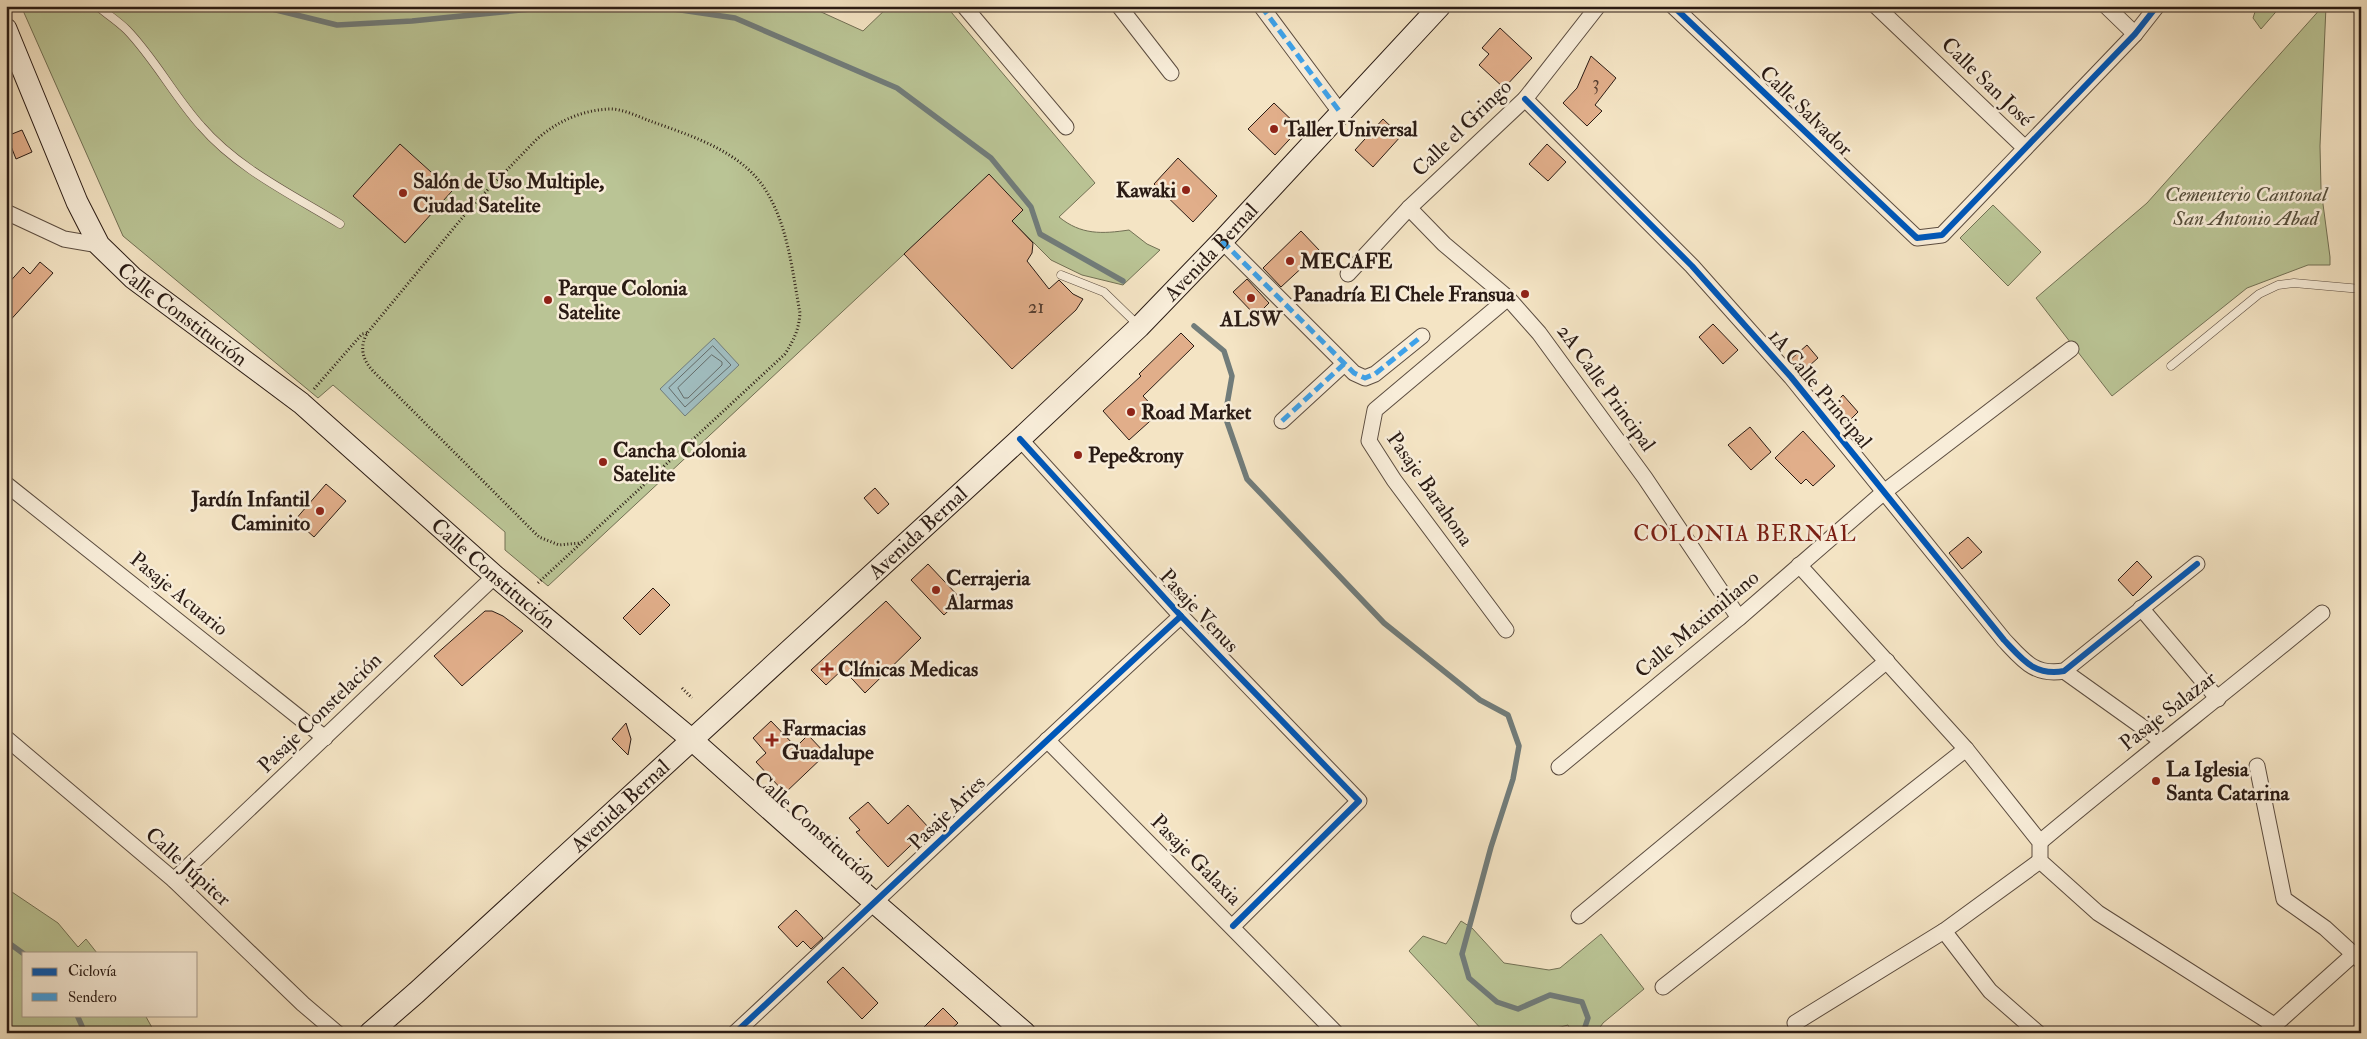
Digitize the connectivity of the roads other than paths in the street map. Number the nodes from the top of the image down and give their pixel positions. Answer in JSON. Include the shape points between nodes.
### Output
{"nodes":[{"id":1,"x":97,"y":6,"type":"edge"},
{"id":2,"x":964,"y":6,"type":"edge"},
{"id":3,"x":1119,"y":6,"type":"edge"},
{"id":4,"x":1261,"y":6,"type":"edge"},
{"id":5,"x":1440,"y":6,"type":"edge"},
{"id":6,"x":1598,"y":6,"type":"edge"},
{"id":7,"x":1674,"y":6,"type":"edge"},
{"id":8,"x":1876,"y":6,"type":"edge"},
{"id":9,"x":2106,"y":6,"type":"edge"},
{"id":10,"x":2157,"y":6,"type":"edge"},
{"id":11,"x":6,"y":28,"type":"edge"},
{"id":12,"x":2135,"y":34,"type":"junction"},
{"id":13,"x":1171,"y":72,"type":"dead end"},
{"id":14,"x":1525,"y":99,"type":"junction"},
{"id":15,"x":1340,"y":112,"type":"junction"},
{"id":16,"x":1066,"y":127,"type":"dead end"},
{"id":17,"x":2025,"y":148,"type":"junction"},
{"id":18,"x":1409,"y":208,"type":"junction"},
{"id":19,"x":6,"y":212,"type":"edge"},
{"id":20,"x":340,"y":224,"type":"dead end"},
{"id":21,"x":1222,"y":242,"type":"junction"},
{"id":22,"x":99,"y":245,"type":"junction"},
{"id":23,"x":1348,"y":274,"type":"dead end"},
{"id":24,"x":1061,"y":275,"type":"dead end"},
{"id":25,"x":2361,"y":289,"type":"edge"},
{"id":26,"x":1508,"y":298,"type":"junction"},
{"id":27,"x":1139,"y":327,"type":"junction"},
{"id":28,"x":1422,"y":336,"type":"dead end"},
{"id":29,"x":2071,"y":350,"type":"dead end"},
{"id":30,"x":1344,"y":364,"type":"junction"},
{"id":31,"x":2171,"y":366,"type":"dead end"},
{"id":32,"x":1282,"y":420,"type":"dead end"},
{"id":33,"x":1020,"y":439,"type":"junction"},
{"id":34,"x":6,"y":484,"type":"edge"},
{"id":35,"x":1884,"y":492,"type":"junction"},
{"id":36,"x":1799,"y":564,"type":"junction"},
{"id":37,"x":2197,"y":564,"type":"dead end"},
{"id":38,"x":495,"y":576,"type":"junction"},
{"id":39,"x":2141,"y":608,"type":"junction"},
{"id":40,"x":2322,"y":613,"type":"dead end"},
{"id":41,"x":1182,"y":616,"type":"junction"},
{"id":42,"x":1739,"y":618,"type":"junction"},
{"id":43,"x":1506,"y":630,"type":"dead end"},
{"id":44,"x":1887,"y":661,"type":"junction"},
{"id":45,"x":2064,"y":671,"type":"junction"},
{"id":46,"x":2218,"y":699,"type":"junction"},
{"id":47,"x":6,"y":738,"type":"edge"},
{"id":48,"x":325,"y":738,"type":"junction"},
{"id":49,"x":691,"y":739,"type":"junction"},
{"id":50,"x":1047,"y":740,"type":"junction"},
{"id":51,"x":2162,"y":741,"type":"junction"},
{"id":52,"x":1966,"y":749,"type":"junction"},
{"id":53,"x":2258,"y":766,"type":"dead end"},
{"id":54,"x":1559,"y":767,"type":"dead end"},
{"id":55,"x":2040,"y":842,"type":"junction"},
{"id":56,"x":2040,"y":861,"type":"junction"},
{"id":57,"x":174,"y":880,"type":"junction"},
{"id":58,"x":875,"y":903,"type":"junction"},
{"id":59,"x":1579,"y":916,"type":"dead end"},
{"id":60,"x":1233,"y":926,"type":"junction"},
{"id":61,"x":1944,"y":931,"type":"junction"},
{"id":62,"x":2357,"y":958,"type":"edge"},
{"id":63,"x":1662,"y":987,"type":"dead end"},
{"id":64,"x":1795,"y":1023,"type":"dead end"},
{"id":65,"x":2270,"y":1029,"type":"edge"},
{"id":66,"x":337,"y":1033,"type":"edge"},
{"id":67,"x":370,"y":1033,"type":"edge"},
{"id":68,"x":736,"y":1033,"type":"edge"},
{"id":69,"x":1025,"y":1033,"type":"edge"},
{"id":70,"x":1336,"y":1033,"type":"edge"},
{"id":71,"x":2038,"y":1033,"type":"edge"}],
"edges":[{"from":1,"to":20,"type":"lane","via":[[126,29],[218,144],[253,171]]},
{"from":2,"to":16,"type":"street"},
{"from":3,"to":13,"type":"street"},
{"from":4,"to":15,"type":"street"},
{"from":5,"to":15,"type":"main road","name":"Avenida Bernal"},
{"from":6,"to":14,"type":"street","name":"Calle el Gringo"},
{"from":7,"to":17,"type":"street","name":"Calle Salvador","via":[[1917,238],[1942,235]]},
{"from":8,"to":17,"type":"street","name":"Calle San José"},
{"from":9,"to":12,"type":"street"},
{"from":10,"to":12,"type":"street"},
{"from":11,"to":22,"type":"main road","via":[[77,202]]},
{"from":12,"to":17,"type":"street"},
{"from":14,"to":18,"type":"street","name":"Calle el Gringo"},
{"from":14,"to":35,"type":"street","name":"1A Calle Principal","via":[[1692,266],[1791,377]]},
{"from":15,"to":21,"type":"main road","name":"Avenida Bernal"},
{"from":18,"to":23,"type":"street","name":"Calle el Gringo"},
{"from":18,"to":26,"type":"street","name":"2A Calle Principal","via":[[1444,244]]},
{"from":19,"to":22,"type":"street","name":"Calle Constitución","via":[[64,239]]},
{"from":21,"to":27,"type":"main road","name":"Avenida Bernal"},
{"from":21,"to":30,"type":"street"},
{"from":22,"to":38,"type":"main road","name":"Calle Constitución","via":[[133,278],[302,403]]},
{"from":24,"to":27,"type":"lane","via":[[1104,292]]},
{"from":25,"to":31,"type":"lane","via":[[2294,283],[2278,285],[2260,294]]},
{"from":26,"to":42,"type":"street","name":"2A Calle Principal","via":[[1539,333],[1645,478]]},
{"from":26,"to":43,"type":"street","name":"Pasaje Barahona","via":[[1374,410],[1369,441],[1394,480]]},
{"from":27,"to":33,"type":"main road","name":"Avenida Bernal"},
{"from":28,"to":30,"type":"street","via":[[1375,374],[1365,378]]},
{"from":29,"to":35,"type":"street","name":"Calle Maximiliano"},
{"from":30,"to":32,"type":"street"},
{"from":33,"to":41,"type":"street","name":"Pasaje Venus"},
{"from":33,"to":49,"type":"main road","name":"Avenida Bernal"},
{"from":34,"to":48,"type":"street","name":"Pasaje Acuario"},
{"from":35,"to":36,"type":"street","name":"Calle Maximiliano"},
{"from":35,"to":45,"type":"street","name":"1A Calle Principal","via":[[2021,658],[2039,671]]},
{"from":36,"to":42,"type":"street","name":"Calle Maximiliano"},
{"from":36,"to":44,"type":"street"},
{"from":37,"to":39,"type":"street"},
{"from":38,"to":48,"type":"street","name":"Pasaje Constelación"},
{"from":38,"to":49,"type":"main road","name":"Calle Constitución"},
{"from":39,"to":45,"type":"street"},
{"from":39,"to":46,"type":"street"},
{"from":40,"to":46,"type":"street","name":"Pasaje Salazar"},
{"from":41,"to":50,"type":"street","name":"Pasaje Aries"},
{"from":41,"to":60,"type":"street","name":"Pasaje Venus","via":[[1359,801]]},
{"from":42,"to":54,"type":"street","name":"Calle Maximiliano"},
{"from":44,"to":52,"type":"street"},
{"from":44,"to":59,"type":"street"},
{"from":45,"to":51,"type":"street"},
{"from":46,"to":51,"type":"street","name":"Pasaje Salazar"},
{"from":47,"to":57,"type":"street","name":"Calle Júpiter"},
{"from":48,"to":57,"type":"street","name":"Pasaje Constelación"},
{"from":49,"to":58,"type":"main road","name":"Calle Constitución"},
{"from":49,"to":67,"type":"main road","name":"Avenida Bernal"},
{"from":50,"to":58,"type":"street","name":"Pasaje Aries"},
{"from":50,"to":60,"type":"street","name":"Pasaje Galaxia"},
{"from":51,"to":55,"type":"street","name":"Pasaje Salazar"},
{"from":52,"to":55,"type":"street"},
{"from":52,"to":63,"type":"street"},
{"from":53,"to":62,"type":"street","via":[[2284,899],[2325,928]]},
{"from":55,"to":56,"type":"street"},
{"from":56,"to":61,"type":"street"},
{"from":56,"to":65,"type":"street","via":[[2098,913]]},
{"from":57,"to":66,"type":"street","name":"Calle Júpiter"},
{"from":58,"to":68,"type":"street","name":"Pasaje Aries"},
{"from":58,"to":69,"type":"main road","name":"Calle Constitución"},
{"from":60,"to":70,"type":"street","name":"Pasaje Galaxia"},
{"from":61,"to":64,"type":"street"},
{"from":61,"to":71,"type":"street","via":[[1990,991]]},
{"from":62,"to":65,"type":"street"}]}
